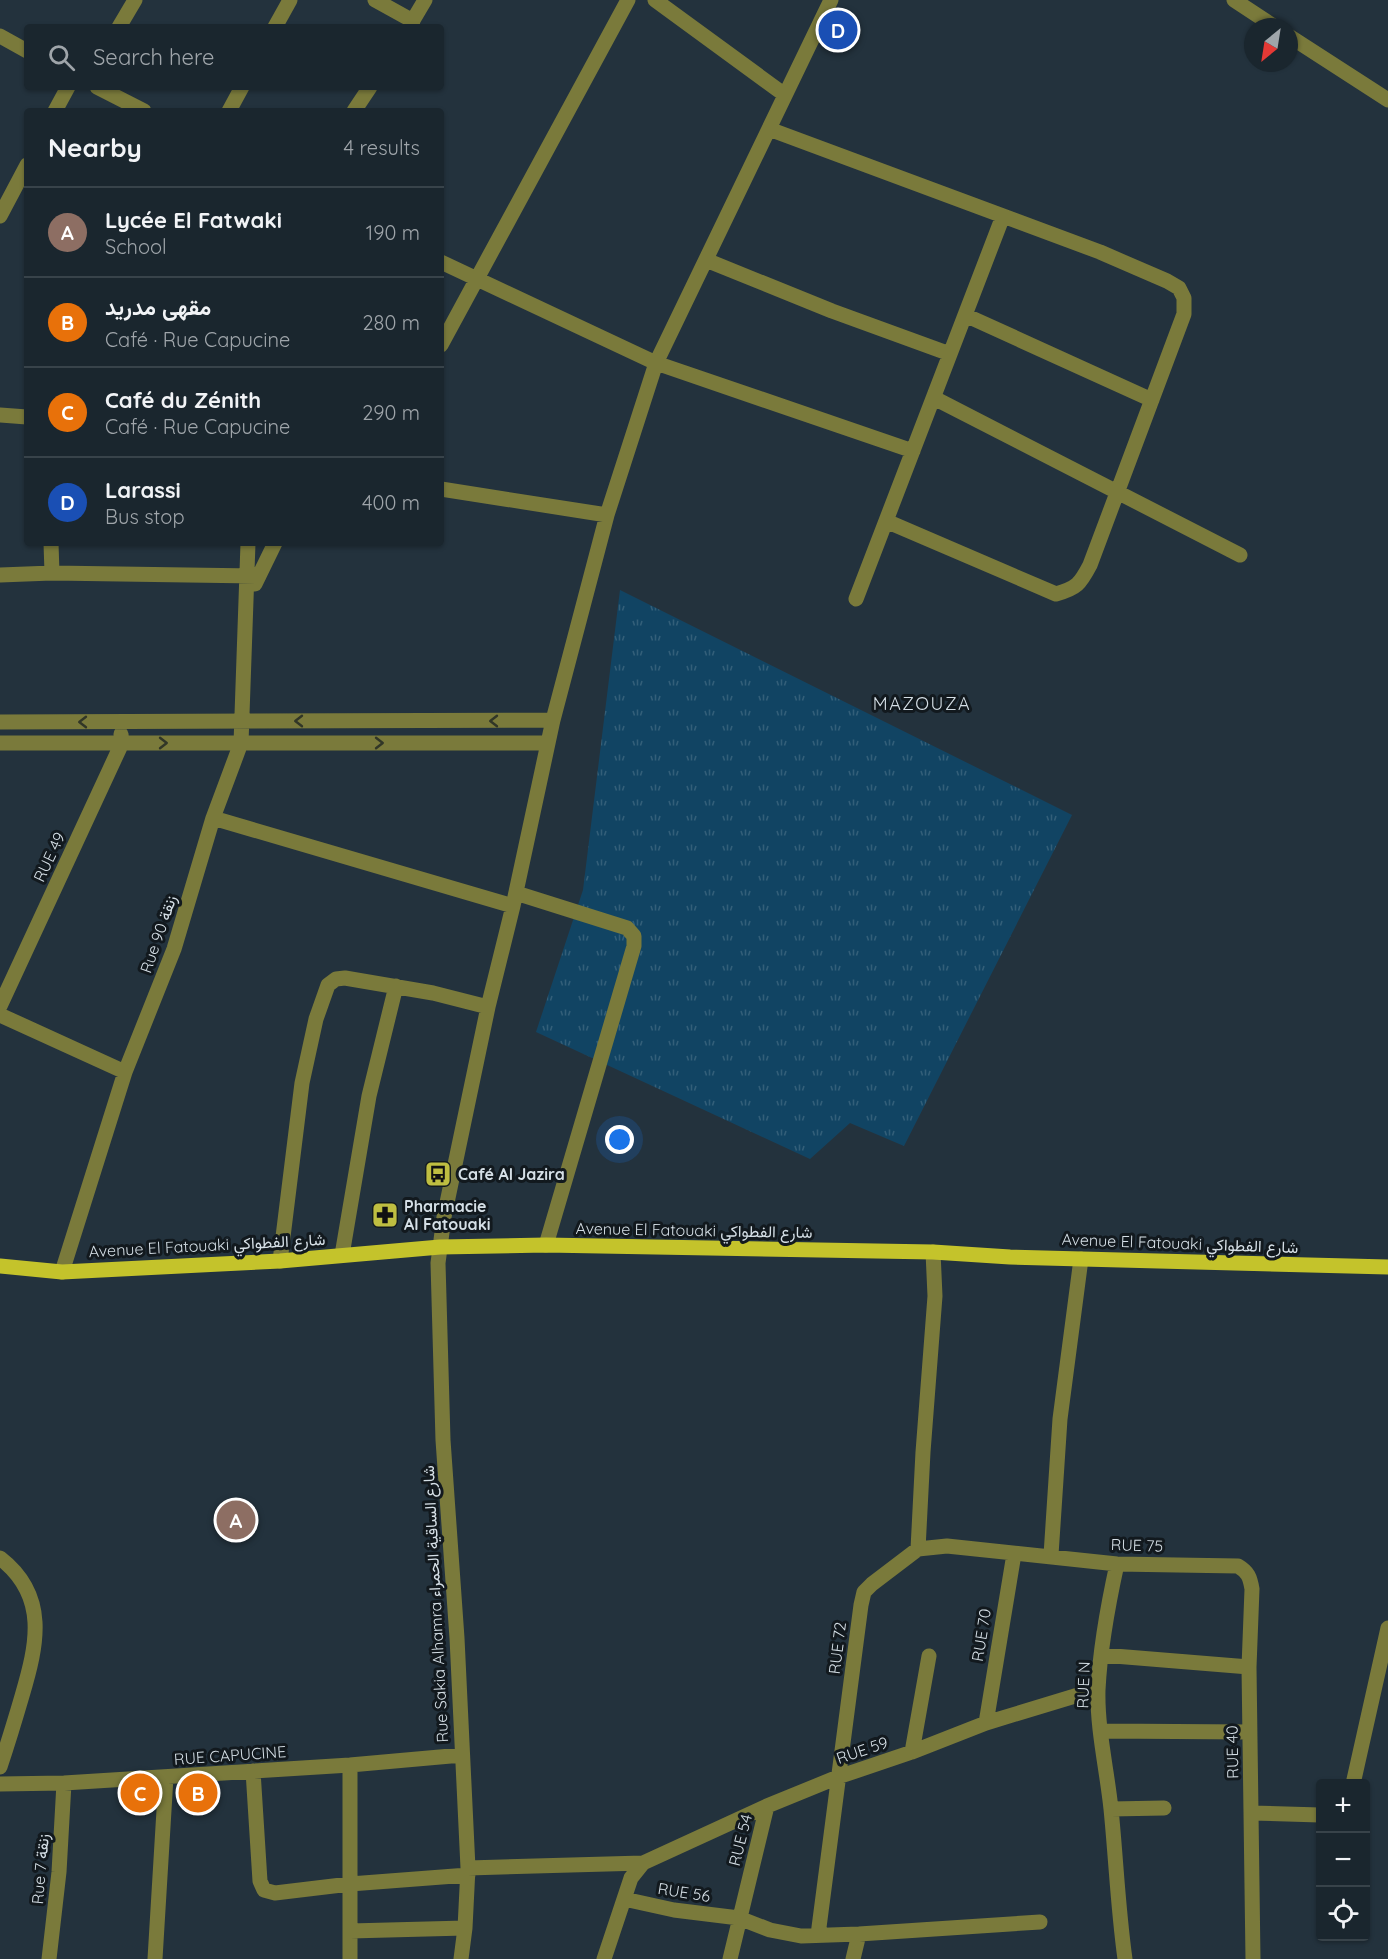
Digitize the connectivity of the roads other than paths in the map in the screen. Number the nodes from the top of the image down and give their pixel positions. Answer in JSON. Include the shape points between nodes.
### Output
{"nodes":[{"id":1,"x":135,"y":0,"type":"edge"},
{"id":2,"x":290,"y":0,"type":"edge"},
{"id":3,"x":375,"y":0,"type":"edge"},
{"id":4,"x":425,"y":0,"type":"edge"},
{"id":5,"x":628,"y":0,"type":"edge"},
{"id":6,"x":655,"y":0,"type":"edge"},
{"id":7,"x":831,"y":0,"type":"edge"},
{"id":8,"x":1234,"y":0,"type":"edge"},
{"id":9,"x":1261,"y":18,"type":"edge"},
{"id":10,"x":121,"y":24,"type":"edge"},
{"id":11,"x":277,"y":24,"type":"edge"},
{"id":12,"x":411,"y":24,"type":"edge"},
{"id":13,"x":0,"y":36,"type":"edge"},
{"id":14,"x":1298,"y":42,"type":"edge"},
{"id":15,"x":24,"y":49,"type":"edge"},
{"id":16,"x":66,"y":90,"type":"edge"},
{"id":17,"x":103,"y":90,"type":"edge"},
{"id":18,"x":240,"y":90,"type":"edge"},
{"id":19,"x":368,"y":90,"type":"edge"},
{"id":20,"x":785,"y":94,"type":"junction"},
{"id":21,"x":1388,"y":100,"type":"edge"},
{"id":22,"x":58,"y":108,"type":"edge"},
{"id":23,"x":138,"y":108,"type":"edge"},
{"id":24,"x":231,"y":108,"type":"edge"},
{"id":25,"x":356,"y":108,"type":"edge"},
{"id":26,"x":769,"y":129,"type":"junction"},
{"id":27,"x":24,"y":171,"type":"edge"},
{"id":28,"x":0,"y":216,"type":"edge"},
{"id":29,"x":1003,"y":216,"type":"junction"},
{"id":30,"x":706,"y":260,"type":"junction"},
{"id":31,"x":444,"y":264,"type":"edge"},
{"id":32,"x":476,"y":280,"type":"junction"},
{"id":33,"x":965,"y":315,"type":"junction"},
{"id":34,"x":444,"y":339,"type":"edge"},
{"id":35,"x":950,"y":354,"type":"junction"},
{"id":36,"x":656,"y":363,"type":"junction"},
{"id":37,"x":934,"y":398,"type":"junction"},
{"id":38,"x":1152,"y":400,"type":"junction"},
{"id":39,"x":0,"y":415,"type":"edge"},
{"id":40,"x":24,"y":417,"type":"edge"},
{"id":41,"x":913,"y":451,"type":"junction"},
{"id":42,"x":444,"y":489,"type":"edge"},
{"id":43,"x":1116,"y":491,"type":"junction"},
{"id":44,"x":607,"y":514,"type":"junction"},
{"id":45,"x":886,"y":521,"type":"junction"},
{"id":46,"x":51,"y":546,"type":"edge"},
{"id":47,"x":248,"y":546,"type":"edge"},
{"id":48,"x":273,"y":546,"type":"edge"},
{"id":49,"x":1240,"y":555,"type":"dead end"},
{"id":50,"x":52,"y":573,"type":"junction"},
{"id":51,"x":0,"y":574,"type":"edge"},
{"id":52,"x":253,"y":575,"type":"junction"},
{"id":53,"x":856,"y":599,"type":"dead end"},
{"id":54,"x":553,"y":720,"type":"junction"},
{"id":55,"x":0,"y":722,"type":"edge"},
{"id":56,"x":121,"y":722,"type":"junction"},
{"id":57,"x":243,"y":722,"type":"junction"},
{"id":58,"x":0,"y":743,"type":"edge"},
{"id":59,"x":122,"y":743,"type":"junction"},
{"id":60,"x":241,"y":743,"type":"junction"},
{"id":61,"x":548,"y":743,"type":"junction"},
{"id":62,"x":213,"y":818,"type":"junction"},
{"id":63,"x":514,"y":899,"type":"junction"},
{"id":64,"x":396,"y":986,"type":"junction"},
{"id":65,"x":0,"y":1006,"type":"edge"},
{"id":66,"x":488,"y":1007,"type":"junction"},
{"id":67,"x":0,"y":1015,"type":"edge"},
{"id":68,"x":126,"y":1072,"type":"junction"},
{"id":69,"x":546,"y":1245,"type":"junction"},
{"id":70,"x":440,"y":1247,"type":"junction"},
{"id":71,"x":933,"y":1252,"type":"junction"},
{"id":72,"x":342,"y":1255,"type":"junction"},
{"id":73,"x":1081,"y":1259,"type":"junction"},
{"id":74,"x":280,"y":1261,"type":"junction"},
{"id":75,"x":0,"y":1266,"type":"edge"},
{"id":76,"x":1388,"y":1267,"type":"edge"},
{"id":77,"x":62,"y":1272,"type":"junction"},
{"id":78,"x":918,"y":1549,"type":"junction"},
{"id":79,"x":1014,"y":1554,"type":"junction"},
{"id":80,"x":1051,"y":1555,"type":"junction"},
{"id":81,"x":0,"y":1558,"type":"edge"},
{"id":82,"x":1117,"y":1564,"type":"junction"},
{"id":83,"x":1222,"y":1565,"type":"joint"},
{"id":84,"x":1388,"y":1628,"type":"edge"},
{"id":85,"x":1102,"y":1655,"type":"junction"},
{"id":86,"x":929,"y":1656,"type":"dead end"},
{"id":87,"x":1249,"y":1668,"type":"junction"},
{"id":88,"x":1098,"y":1689,"type":"junction"},
{"id":89,"x":986,"y":1723,"type":"junction"},
{"id":90,"x":1102,"y":1731,"type":"junction"},
{"id":91,"x":1249,"y":1732,"type":"junction"},
{"id":92,"x":912,"y":1752,"type":"junction"},
{"id":93,"x":462,"y":1755,"type":"junction"},
{"id":94,"x":350,"y":1765,"type":"junction"},
{"id":95,"x":0,"y":1767,"type":"edge"},
{"id":96,"x":254,"y":1771,"type":"junction"},
{"id":97,"x":166,"y":1777,"type":"junction"},
{"id":98,"x":838,"y":1777,"type":"junction"},
{"id":99,"x":1354,"y":1779,"type":"edge"},
{"id":100,"x":64,"y":1783,"type":"junction"},
{"id":101,"x":0,"y":1784,"type":"edge"},
{"id":102,"x":767,"y":1806,"type":"junction"},
{"id":103,"x":1164,"y":1808,"type":"dead end"},
{"id":104,"x":1111,"y":1809,"type":"junction"},
{"id":105,"x":1251,"y":1812,"type":"junction"},
{"id":106,"x":1316,"y":1815,"type":"edge"},
{"id":107,"x":644,"y":1863,"type":"junction"},
{"id":108,"x":468,"y":1872,"type":"junction"},
{"id":109,"x":350,"y":1884,"type":"junction"},
{"id":110,"x":624,"y":1899,"type":"junction"},
{"id":111,"x":740,"y":1918,"type":"junction"},
{"id":112,"x":1040,"y":1922,"type":"dead end"},
{"id":113,"x":465,"y":1928,"type":"junction"},
{"id":114,"x":350,"y":1931,"type":"junction"},
{"id":115,"x":859,"y":1934,"type":"junction"},
{"id":116,"x":818,"y":1935,"type":"junction"},
{"id":117,"x":49,"y":1959,"type":"edge"},
{"id":118,"x":155,"y":1959,"type":"edge"},
{"id":119,"x":350,"y":1959,"type":"edge"},
{"id":120,"x":461,"y":1959,"type":"edge"},
{"id":121,"x":604,"y":1959,"type":"edge"},
{"id":122,"x":729,"y":1959,"type":"edge"},
{"id":123,"x":853,"y":1959,"type":"edge"},
{"id":124,"x":1125,"y":1959,"type":"edge"},
{"id":125,"x":1252,"y":1959,"type":"edge"}],
"edges":[{"from":1,"to":10,"type":"street"},
{"from":2,"to":11,"type":"street"},
{"from":3,"to":12,"type":"street"},
{"from":4,"to":12,"type":"street"},
{"from":5,"to":32,"type":"street"},
{"from":6,"to":20,"type":"street"},
{"from":7,"to":20,"type":"street","name":"Rue Sakia Alhamra شارع الساقية الحمراء"},
{"from":8,"to":9,"type":"street"},
{"from":13,"to":15,"type":"street"},
{"from":14,"to":21,"type":"street"},
{"from":16,"to":22,"type":"street"},
{"from":17,"to":23,"type":"street"},
{"from":18,"to":24,"type":"street"},
{"from":19,"to":25,"type":"street"},
{"from":20,"to":26,"type":"street","name":"Rue Sakia Alhamra شارع الساقية الحمراء"},
{"from":26,"to":29,"type":"street"},
{"from":26,"to":30,"type":"street","name":"Rue Sakia Alhamra شارع الساقية الحمراء"},
{"from":27,"to":28,"type":"street"},
{"from":29,"to":33,"type":"street"},
{"from":29,"to":38,"type":"street","via":[[1100,252],[1179,288],[1184,298],[1184,314]]},
{"from":30,"to":35,"type":"street"},
{"from":30,"to":36,"type":"street","name":"Rue Sakia Alhamra شارع الساقية الحمراء"},
{"from":31,"to":32,"type":"street"},
{"from":32,"to":34,"type":"street"},
{"from":32,"to":36,"type":"street"},
{"from":33,"to":35,"type":"street"},
{"from":33,"to":38,"type":"street"},
{"from":35,"to":37,"type":"street"},
{"from":36,"to":41,"type":"street"},
{"from":36,"to":44,"type":"street","name":"Rue Sakia Alhamra شارع الساقية الحمراء"},
{"from":37,"to":41,"type":"street"},
{"from":37,"to":43,"type":"street"},
{"from":38,"to":43,"type":"street"},
{"from":39,"to":40,"type":"street"},
{"from":41,"to":45,"type":"street"},
{"from":42,"to":44,"type":"street"},
{"from":43,"to":45,"type":"street","via":[[1090,565],[1071,590],[1056,594]]},
{"from":43,"to":49,"type":"street"},
{"from":44,"to":54,"type":"street","name":"Rue Sakia Alhamra شارع الساقية الحمراء"},
{"from":45,"to":53,"type":"street"},
{"from":46,"to":50,"type":"street"},
{"from":47,"to":52,"type":"street"},
{"from":48,"to":52,"type":"street"},
{"from":50,"to":51,"type":"street"},
{"from":50,"to":52,"type":"street"},
{"from":52,"to":57,"type":"street","name":"Rue 90 زنقة","via":[[248,600]]},
{"from":54,"to":57,"type":"street","one_way":true},
{"from":54,"to":61,"type":"street","name":"Rue Sakia Alhamra شارع الساقية الحمراء"},
{"from":56,"to":55,"type":"street","one_way":true},
{"from":56,"to":57,"type":"street"},
{"from":56,"to":59,"type":"street","name":"RUE 49"},
{"from":57,"to":60,"type":"street","name":"Rue 90 زنقة"},
{"from":58,"to":59,"type":"street"},
{"from":59,"to":60,"type":"street","one_way":true},
{"from":59,"to":65,"type":"street","name":"RUE 49"},
{"from":60,"to":61,"type":"street","one_way":true},
{"from":60,"to":62,"type":"street","name":"Rue 90 زنقة"},
{"from":61,"to":63,"type":"street","name":"Rue Sakia Alhamra شارع الساقية الحمراء"},
{"from":62,"to":63,"type":"street"},
{"from":62,"to":68,"type":"street","name":"Rue 90 زنقة","via":[[174,949]]},
{"from":63,"to":66,"type":"street","name":"Rue Sakia Alhamra شارع الساقية الحمراء"},
{"from":63,"to":69,"type":"street","via":[[627,928],[634,936]]},
{"from":64,"to":66,"type":"street"},
{"from":64,"to":72,"type":"street","via":[[369,1096]]},
{"from":64,"to":74,"type":"street","via":[[345,978],[332,982],[325,990],[302,1083]]},
{"from":66,"to":70,"type":"street","name":"Rue Sakia Alhamra شارع الساقية الحمراء"},
{"from":67,"to":68,"type":"street"},
{"from":68,"to":77,"type":"street","name":"Rue 90 زنقة"},
{"from":69,"to":70,"type":"main road","name":"Avenue El Fatouaki شارع الفطواكي"},
{"from":69,"to":71,"type":"main road","name":"Avenue El Fatouaki شارع الفطواكي"},
{"from":70,"to":72,"type":"main road","name":"Avenue El Fatouaki شارع الفطواكي"},
{"from":70,"to":93,"type":"street","name":"Rue Sakia Alhamra شارع الساقية الحمراء","via":[[443,1440]]},
{"from":71,"to":73,"type":"main road","name":"Avenue El Fatouaki شارع الفطواكي"},
{"from":71,"to":78,"type":"street","via":[[935,1296]]},
{"from":72,"to":74,"type":"main road","name":"Avenue El Fatouaki شارع الفطواكي"},
{"from":73,"to":76,"type":"main road","name":"Avenue El Fatouaki شارع الفطواكي"},
{"from":73,"to":80,"type":"street","via":[[1060,1419]]},
{"from":74,"to":77,"type":"main road","name":"Avenue El Fatouaki شارع الفطواكي"},
{"from":75,"to":77,"type":"main road","name":"Avenue El Fatouaki شارع الفطواكي"},
{"from":78,"to":79,"type":"street","name":"RUE 75","via":[[947,1546]]},
{"from":78,"to":98,"type":"street","name":"RUE 72","via":[[864,1592]]},
{"from":79,"to":80,"type":"street","name":"RUE 75"},
{"from":79,"to":89,"type":"street","name":"RUE 70"},
{"from":80,"to":82,"type":"street","name":"RUE 75"},
{"from":81,"to":95,"type":"street","via":[[29,1593],[36,1642]]},
{"from":82,"to":83,"type":"street","name":"RUE 75"},
{"from":82,"to":85,"type":"street","name":"RUE N"},
{"from":83,"to":87,"type":"street","name":"RUE 40","via":[[1238,1566],[1250,1578]]},
{"from":84,"to":99,"type":"street"},
{"from":85,"to":87,"type":"street"},
{"from":85,"to":88,"type":"street","name":"RUE N"},
{"from":86,"to":92,"type":"street"},
{"from":87,"to":91,"type":"street","name":"RUE 40"},
{"from":88,"to":89,"type":"street","name":"RUE 59"},
{"from":88,"to":90,"type":"street","name":"RUE N"},
{"from":89,"to":92,"type":"street","name":"RUE 59"},
{"from":90,"to":91,"type":"street"},
{"from":90,"to":104,"type":"street","name":"RUE N"},
{"from":91,"to":105,"type":"street","name":"RUE 40"},
{"from":92,"to":98,"type":"street","name":"RUE 59"},
{"from":93,"to":94,"type":"street","name":"RUE CAPUCINE"},
{"from":93,"to":108,"type":"street","name":"Rue Sakia Alhamra شارع الساقية الحمراء"},
{"from":94,"to":96,"type":"street","name":"RUE CAPUCINE"},
{"from":94,"to":109,"type":"street"},
{"from":96,"to":97,"type":"street","name":"RUE CAPUCINE"},
{"from":96,"to":109,"type":"street","via":[[260,1881],[264,1890],[275,1893]]},
{"from":97,"to":100,"type":"street","name":"RUE CAPUCINE"},
{"from":97,"to":118,"type":"street"},
{"from":98,"to":102,"type":"street","name":"RUE 59"},
{"from":98,"to":116,"type":"street","name":"RUE 72"},
{"from":100,"to":101,"type":"street","name":"RUE CAPUCINE"},
{"from":100,"to":117,"type":"street","name":"Rue 7 زنقة"},
{"from":102,"to":107,"type":"street","name":"RUE 59"},
{"from":102,"to":111,"type":"street","name":"RUE 54"},
{"from":103,"to":104,"type":"street"},
{"from":104,"to":124,"type":"street","name":"RUE N"},
{"from":105,"to":106,"type":"street"},
{"from":105,"to":125,"type":"street","name":"RUE 40"},
{"from":107,"to":108,"type":"street"},
{"from":107,"to":110,"type":"street","via":[[631,1878]]},
{"from":108,"to":109,"type":"street"},
{"from":108,"to":113,"type":"street","name":"Rue Sakia Alhamra شارع الساقية الحمراء"},
{"from":109,"to":114,"type":"street"},
{"from":110,"to":111,"type":"street","name":"RUE 56"},
{"from":110,"to":121,"type":"street"},
{"from":111,"to":116,"type":"street","name":"RUE 56","via":[[790,1935]]},
{"from":111,"to":122,"type":"street","name":"RUE 54"},
{"from":112,"to":115,"type":"street","name":"RUE 56"},
{"from":113,"to":114,"type":"street"},
{"from":113,"to":120,"type":"street","name":"Rue Sakia Alhamra شارع الساقية الحمراء"},
{"from":114,"to":119,"type":"street"},
{"from":115,"to":116,"type":"street","name":"RUE 56"},
{"from":115,"to":123,"type":"street"}]}
